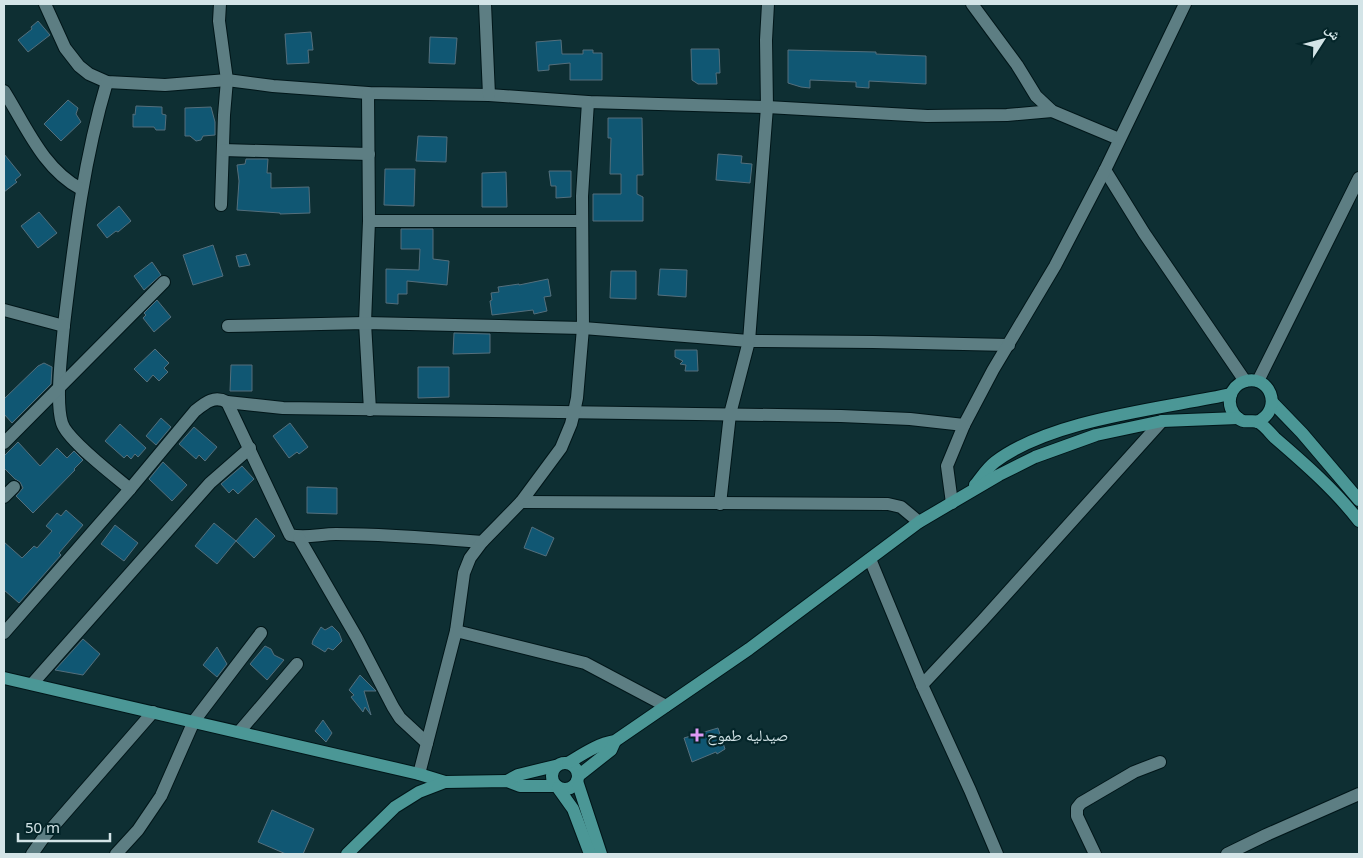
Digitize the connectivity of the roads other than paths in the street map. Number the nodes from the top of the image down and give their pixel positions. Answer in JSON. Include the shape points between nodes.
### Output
{"nodes":[{"id":1,"x":45,"y":4,"type":"edge"},
{"id":2,"x":220,"y":4,"type":"edge"},
{"id":3,"x":484,"y":4,"type":"edge"},
{"id":4,"x":768,"y":4,"type":"edge"},
{"id":5,"x":972,"y":4,"type":"edge"},
{"id":6,"x":1185,"y":4,"type":"edge"},
{"id":7,"x":227,"y":80,"type":"junction"},
{"id":8,"x":107,"y":82,"type":"junction"},
{"id":9,"x":4,"y":91,"type":"edge"},
{"id":10,"x":368,"y":92,"type":"junction"},
{"id":11,"x":489,"y":95,"type":"junction"},
{"id":12,"x":588,"y":102,"type":"junction"},
{"id":13,"x":767,"y":107,"type":"junction"},
{"id":14,"x":1052,"y":111,"type":"junction"},
{"id":15,"x":1119,"y":139,"type":"junction"},
{"id":16,"x":223,"y":150,"type":"junction"},
{"id":17,"x":369,"y":154,"type":"junction"},
{"id":18,"x":1105,"y":170,"type":"junction"},
{"id":19,"x":1359,"y":178,"type":"edge"},
{"id":20,"x":81,"y":189,"type":"junction"},
{"id":21,"x":221,"y":204,"type":"dead end"},
{"id":22,"x":369,"y":221,"type":"junction"},
{"id":23,"x":582,"y":221,"type":"junction"},
{"id":24,"x":164,"y":282,"type":"dead end"},
{"id":25,"x":4,"y":310,"type":"edge"},
{"id":26,"x":365,"y":323,"type":"junction"},
{"id":27,"x":64,"y":326,"type":"junction"},
{"id":28,"x":228,"y":326,"type":"dead end"},
{"id":29,"x":584,"y":328,"type":"junction"},
{"id":30,"x":749,"y":341,"type":"junction"},
{"id":31,"x":1009,"y":345,"type":"junction"},
{"id":32,"x":1245,"y":381,"type":"junction"},
{"id":33,"x":1258,"y":382,"type":"junction"},
{"id":34,"x":60,"y":387,"type":"junction"},
{"id":35,"x":1231,"y":394,"type":"junction"},
{"id":36,"x":228,"y":402,"type":"junction"},
{"id":37,"x":1272,"y":402,"type":"junction"},
{"id":38,"x":370,"y":410,"type":"junction"},
{"id":39,"x":574,"y":412,"type":"junction"},
{"id":40,"x":730,"y":414,"type":"junction"},
{"id":41,"x":1238,"y":418,"type":"junction"},
{"id":42,"x":1162,"y":421,"type":"junction"},
{"id":43,"x":1257,"y":422,"type":"junction"},
{"id":44,"x":964,"y":425,"type":"junction"},
{"id":45,"x":4,"y":443,"type":"edge"},
{"id":46,"x":250,"y":448,"type":"junction"},
{"id":47,"x":14,"y":487,"type":"dead end"},
{"id":48,"x":130,"y":489,"type":"junction"},
{"id":49,"x":970,"y":491,"type":"junction"},
{"id":50,"x":4,"y":497,"type":"edge"},
{"id":51,"x":1359,"y":500,"type":"edge"},
{"id":52,"x":521,"y":502,"type":"junction"},
{"id":53,"x":952,"y":503,"type":"junction"},
{"id":54,"x":720,"y":504,"type":"junction"},
{"id":55,"x":1359,"y":521,"type":"edge"},
{"id":56,"x":919,"y":522,"type":"junction"},
{"id":57,"x":298,"y":538,"type":"junction"},
{"id":58,"x":482,"y":542,"type":"junction"},
{"id":59,"x":870,"y":559,"type":"junction"},
{"id":60,"x":456,"y":631,"type":"junction"},
{"id":61,"x":4,"y":633,"type":"edge"},
{"id":62,"x":261,"y":633,"type":"dead end"},
{"id":63,"x":297,"y":664,"type":"dead end"},
{"id":64,"x":4,"y":678,"type":"edge"},
{"id":65,"x":32,"y":684,"type":"junction"},
{"id":66,"x":922,"y":684,"type":"junction"},
{"id":67,"x":666,"y":706,"type":"junction"},
{"id":68,"x":153,"y":712,"type":"junction"},
{"id":69,"x":194,"y":721,"type":"junction"},
{"id":70,"x":239,"y":732,"type":"junction"},
{"id":71,"x":615,"y":741,"type":"junction"},
{"id":72,"x":427,"y":743,"type":"junction"},
{"id":73,"x":1160,"y":762,"type":"dead end"},
{"id":74,"x":568,"y":763,"type":"junction"},
{"id":75,"x":555,"y":766,"type":"junction"},
{"id":76,"x":419,"y":774,"type":"junction"},
{"id":77,"x":578,"y":779,"type":"junction"},
{"id":78,"x":507,"y":781,"type":"junction"},
{"id":79,"x":445,"y":782,"type":"junction"},
{"id":80,"x":557,"y":787,"type":"junction"},
{"id":81,"x":1359,"y":794,"type":"edge"},
{"id":82,"x":32,"y":854,"type":"edge"},
{"id":83,"x":116,"y":854,"type":"edge"},
{"id":84,"x":347,"y":854,"type":"edge"},
{"id":85,"x":590,"y":854,"type":"edge"},
{"id":86,"x":601,"y":854,"type":"edge"},
{"id":87,"x":996,"y":854,"type":"edge"},
{"id":88,"x":1095,"y":854,"type":"edge"},
{"id":89,"x":1227,"y":854,"type":"edge"}],
"edges":[{"from":1,"to":8,"type":"street","via":[[66,48],[80,66]]},
{"from":2,"to":7,"type":"street","via":[[219,21]]},
{"from":3,"to":11,"type":"street"},
{"from":4,"to":13,"type":"street"},
{"from":5,"to":14,"type":"street","via":[[1036,96]]},
{"from":6,"to":15,"type":"street"},
{"from":7,"to":8,"type":"street","via":[[165,85]]},
{"from":7,"to":10,"type":"street"},
{"from":7,"to":16,"type":"street"},
{"from":8,"to":20,"type":"street"},
{"from":9,"to":20,"type":"street","via":[[48,162],[66,180]]},
{"from":10,"to":11,"type":"street"},
{"from":10,"to":17,"type":"street"},
{"from":11,"to":12,"type":"street"},
{"from":12,"to":13,"type":"street"},
{"from":12,"to":23,"type":"street"},
{"from":13,"to":14,"type":"street","via":[[927,116]]},
{"from":13,"to":30,"type":"street"},
{"from":14,"to":15,"type":"street"},
{"from":15,"to":18,"type":"street"},
{"from":16,"to":17,"type":"street"},
{"from":16,"to":21,"type":"street"},
{"from":17,"to":22,"type":"street"},
{"from":18,"to":31,"type":"street"},
{"from":18,"to":32,"type":"street"},
{"from":19,"to":33,"type":"street"},
{"from":20,"to":27,"type":"street"},
{"from":22,"to":23,"type":"street"},
{"from":22,"to":26,"type":"street"},
{"from":23,"to":29,"type":"street"},
{"from":24,"to":34,"type":"street"},
{"from":25,"to":27,"type":"street"},
{"from":26,"to":28,"type":"street"},
{"from":26,"to":29,"type":"street"},
{"from":26,"to":38,"type":"street"},
{"from":27,"to":34,"type":"street"},
{"from":29,"to":30,"type":"street"},
{"from":29,"to":39,"type":"street"},
{"from":30,"to":31,"type":"street"},
{"from":30,"to":40,"type":"street"},
{"from":31,"to":44,"type":"street"},
{"from":32,"to":33,"type":"street"},
{"from":32,"to":35,"type":"street"},
{"from":33,"to":37,"type":"street","via":[[1268,389]]},
{"from":34,"to":45,"type":"street"},
{"from":34,"to":48,"type":"street","via":[[62,423],[66,430],[74,441]]},
{"from":35,"to":41,"type":"street","via":[[1231,407]]},
{"from":35,"to":49,"type":"street","via":[[1062,430],[994,463]]},
{"from":36,"to":38,"type":"street","via":[[282,408]]},
{"from":36,"to":46,"type":"street"},
{"from":36,"to":48,"type":"street","via":[[222,399],[206,401]]},
{"from":37,"to":43,"type":"street","via":[[1268,414]]},
{"from":37,"to":51,"type":"street"},
{"from":38,"to":39,"type":"street"},
{"from":39,"to":40,"type":"street"},
{"from":39,"to":52,"type":"street","via":[[560,448]]},
{"from":40,"to":44,"type":"street","via":[[910,419]]},
{"from":40,"to":54,"type":"street"},
{"from":41,"to":42,"type":"street"},
{"from":41,"to":43,"type":"street"},
{"from":42,"to":49,"type":"street","via":[[1096,435],[1035,457]]},
{"from":42,"to":66,"type":"street","via":[[995,608]]},
{"from":43,"to":55,"type":"street","via":[[1335,494]]},
{"from":44,"to":53,"type":"street","via":[[947,466]]},
{"from":46,"to":57,"type":"street","via":[[286,529]]},
{"from":46,"to":65,"type":"street","via":[[210,483]]},
{"from":47,"to":50,"type":"street"},
{"from":48,"to":61,"type":"street"},
{"from":49,"to":53,"type":"street"},
{"from":52,"to":54,"type":"street"},
{"from":52,"to":58,"type":"street"},
{"from":53,"to":56,"type":"street"},
{"from":54,"to":56,"type":"street","via":[[888,504],[901,507]]},
{"from":56,"to":59,"type":"street"},
{"from":57,"to":58,"type":"street","via":[[335,534],[419,536]]},
{"from":57,"to":72,"type":"street","via":[[393,707]]},
{"from":58,"to":60,"type":"street","via":[[464,573]]},
{"from":59,"to":66,"type":"street"},
{"from":59,"to":67,"type":"street"},
{"from":60,"to":67,"type":"street","via":[[585,663]]},
{"from":60,"to":72,"type":"street"},
{"from":62,"to":69,"type":"street"},
{"from":63,"to":70,"type":"street"},
{"from":64,"to":65,"type":"street"},
{"from":65,"to":68,"type":"street"},
{"from":66,"to":87,"type":"street"},
{"from":67,"to":71,"type":"street"},
{"from":68,"to":69,"type":"street"},
{"from":68,"to":82,"type":"street"},
{"from":69,"to":70,"type":"street"},
{"from":69,"to":83,"type":"street","via":[[161,796],[138,830]]},
{"from":70,"to":76,"type":"street"},
{"from":71,"to":74,"type":"street","via":[[593,748]]},
{"from":71,"to":77,"type":"street","via":[[611,750]]},
{"from":72,"to":76,"type":"street"},
{"from":73,"to":88,"type":"street","via":[[1134,772],[1077,808],[1077,816]]},
{"from":74,"to":75,"type":"street"},
{"from":74,"to":77,"type":"street","via":[[576,768]]},
{"from":75,"to":78,"type":"street"},
{"from":75,"to":80,"type":"street","via":[[551,774]]},
{"from":76,"to":79,"type":"street"},
{"from":77,"to":80,"type":"street","via":[[571,788]]},
{"from":77,"to":86,"type":"street"},
{"from":78,"to":79,"type":"street"},
{"from":78,"to":80,"type":"street","via":[[520,786]]},
{"from":79,"to":84,"type":"street","via":[[418,792],[395,807]]},
{"from":80,"to":85,"type":"street","via":[[573,808]]},
{"from":81,"to":89,"type":"street"}]}
